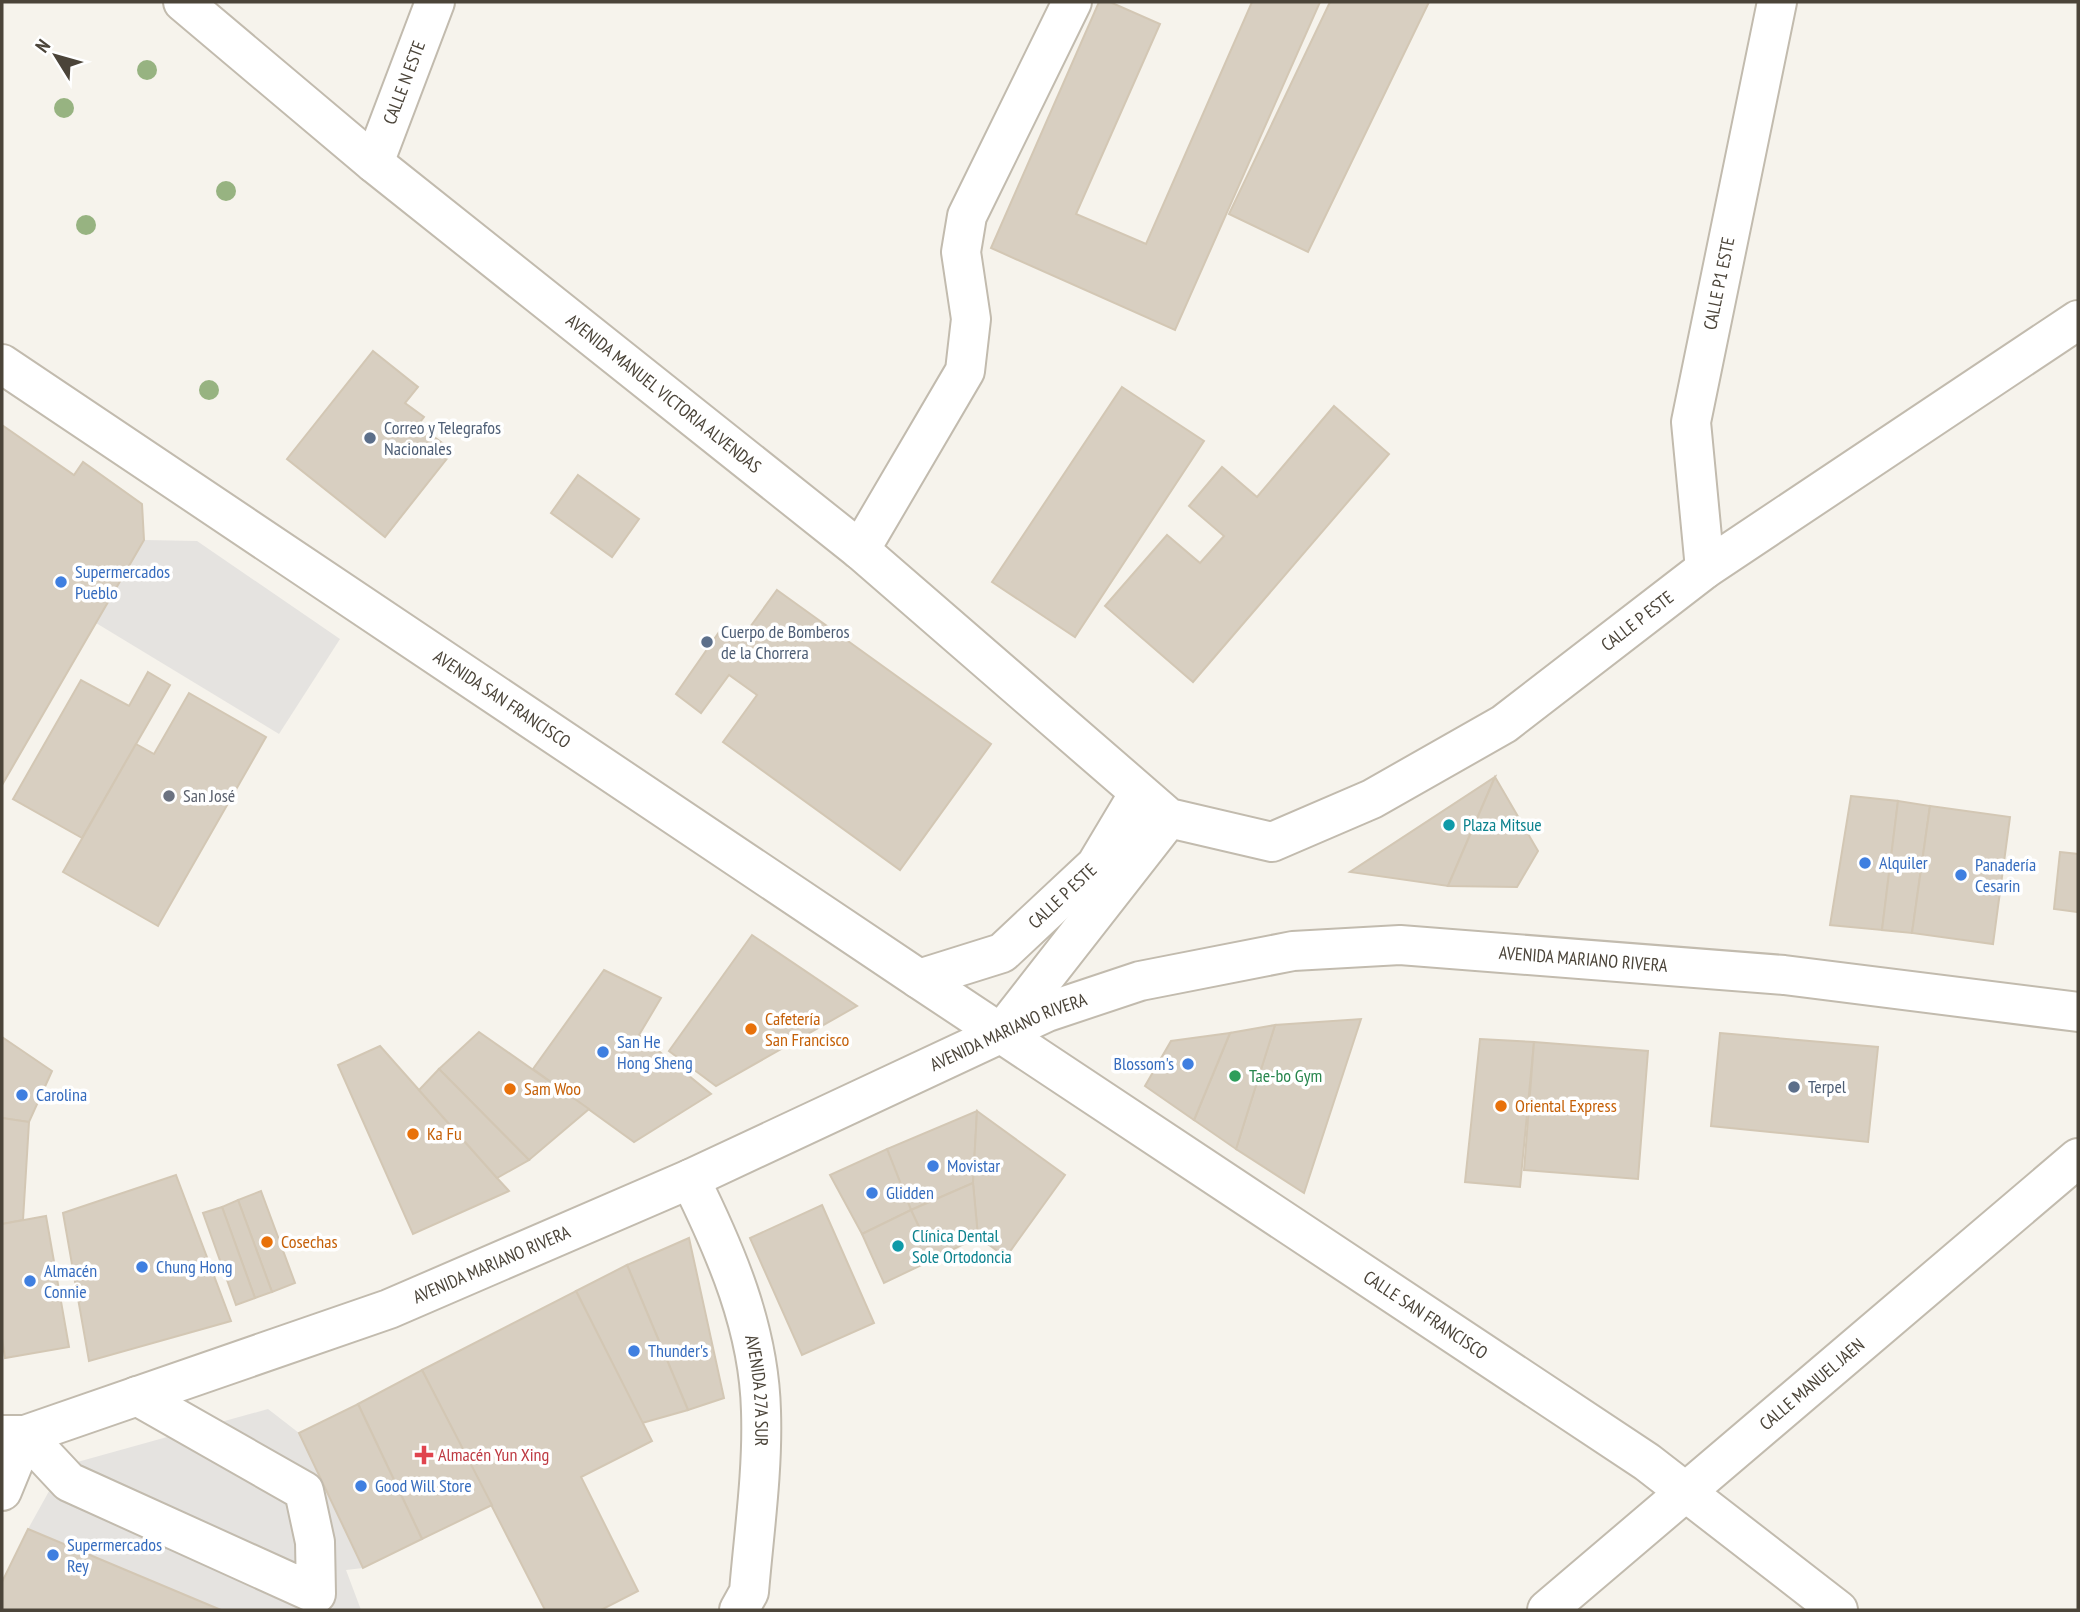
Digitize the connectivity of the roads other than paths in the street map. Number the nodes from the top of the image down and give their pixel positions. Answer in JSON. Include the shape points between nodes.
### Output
{"nodes":[{"id":1,"x":183,"y":2,"type":"edge"},
{"id":2,"x":435,"y":2,"type":"edge"},
{"id":3,"x":1072,"y":2,"type":"edge"},
{"id":4,"x":1777,"y":2,"type":"edge"},
{"id":5,"x":374,"y":163,"type":"junction"},
{"id":6,"x":2078,"y":320,"type":"edge"},
{"id":7,"x":2,"y":364,"type":"edge"},
{"id":8,"x":860,"y":550,"type":"junction"},
{"id":9,"x":1704,"y":569,"type":"junction"},
{"id":10,"x":1139,"y":793,"type":"junction"},
{"id":11,"x":1169,"y":818,"type":"junction"},
{"id":12,"x":919,"y":979,"type":"junction"},
{"id":13,"x":2078,"y":1012,"type":"edge"},
{"id":14,"x":1002,"y":1033,"type":"junction"},
{"id":15,"x":2078,"y":1158,"type":"edge"},
{"id":16,"x":690,"y":1179,"type":"junction"},
{"id":17,"x":137,"y":1396,"type":"junction"},
{"id":18,"x":13,"y":1435,"type":"edge"},
{"id":19,"x":1686,"y":1490,"type":"junction"},
{"id":20,"x":2,"y":1491,"type":"edge"},
{"id":21,"x":739,"y":1610,"type":"edge"},
{"id":22,"x":1547,"y":1610,"type":"edge"},
{"id":23,"x":1838,"y":1610,"type":"edge"}],
"edges":[{"from":1,"to":5,"type":"street","name":"AVENIDA MANUEL VICTORIA ALVENDAS"},
{"from":2,"to":5,"type":"street","name":"CALLE N ESTE"},
{"from":3,"to":8,"type":"street","via":[[967,216],[961,252],[971,319],[965,372]]},
{"from":4,"to":9,"type":"street","name":"CALLE P1 ESTE","via":[[1691,422]]},
{"from":5,"to":8,"type":"street","name":"AVENIDA MANUEL VICTORIA ALVENDAS"},
{"from":6,"to":9,"type":"street","name":"CALLE P ESTE"},
{"from":7,"to":12,"type":"street","name":"AVENIDA SAN FRANCISCO"},
{"from":8,"to":10,"type":"street","name":"AVENIDA MANUEL VICTORIA ALVENDAS"},
{"from":9,"to":11,"type":"street","name":"CALLE P ESTE","via":[[1504,724],[1372,799],[1272,842]]},
{"from":10,"to":11,"type":"street","name":"CALLE P ESTE"},
{"from":10,"to":12,"type":"street","name":"CALLE P ESTE","via":[[1096,865],[1002,953]]},
{"from":11,"to":14,"type":"street","name":"CALLE P ESTE"},
{"from":12,"to":14,"type":"street","name":"AVENIDA SAN FRANCISCO"},
{"from":13,"to":14,"type":"street","name":"AVENIDA MARIANO RIVERA","via":[[1784,975],[1400,946],[1293,951],[1140,981]]},
{"from":14,"to":16,"type":"street","name":"AVENIDA MARIANO RIVERA"},
{"from":14,"to":19,"type":"street","name":"CALLE SAN FRANCISCO"},
{"from":15,"to":19,"type":"street","name":"CALLE MANUEL JAEN"},
{"from":16,"to":17,"type":"street","name":"AVENIDA MARIANO RIVERA","via":[[389,1309]]},
{"from":16,"to":21,"type":"street","name":"AVENIDA 27A SUR","via":[[727,1253],[752,1336],[761,1410],[749,1592]]},
{"from":17,"to":18,"type":"street","name":"AVENIDA MARIANO RIVERA"},
{"from":17,"to":18,"type":"street","via":[[304,1490],[315,1542],[316,1594],[69,1482]]},
{"from":18,"to":20,"type":"street"},
{"from":19,"to":22,"type":"street","name":"CALLE MANUEL JAEN"},
{"from":19,"to":23,"type":"street","name":"CALLE SAN FRANCISCO"}]}
